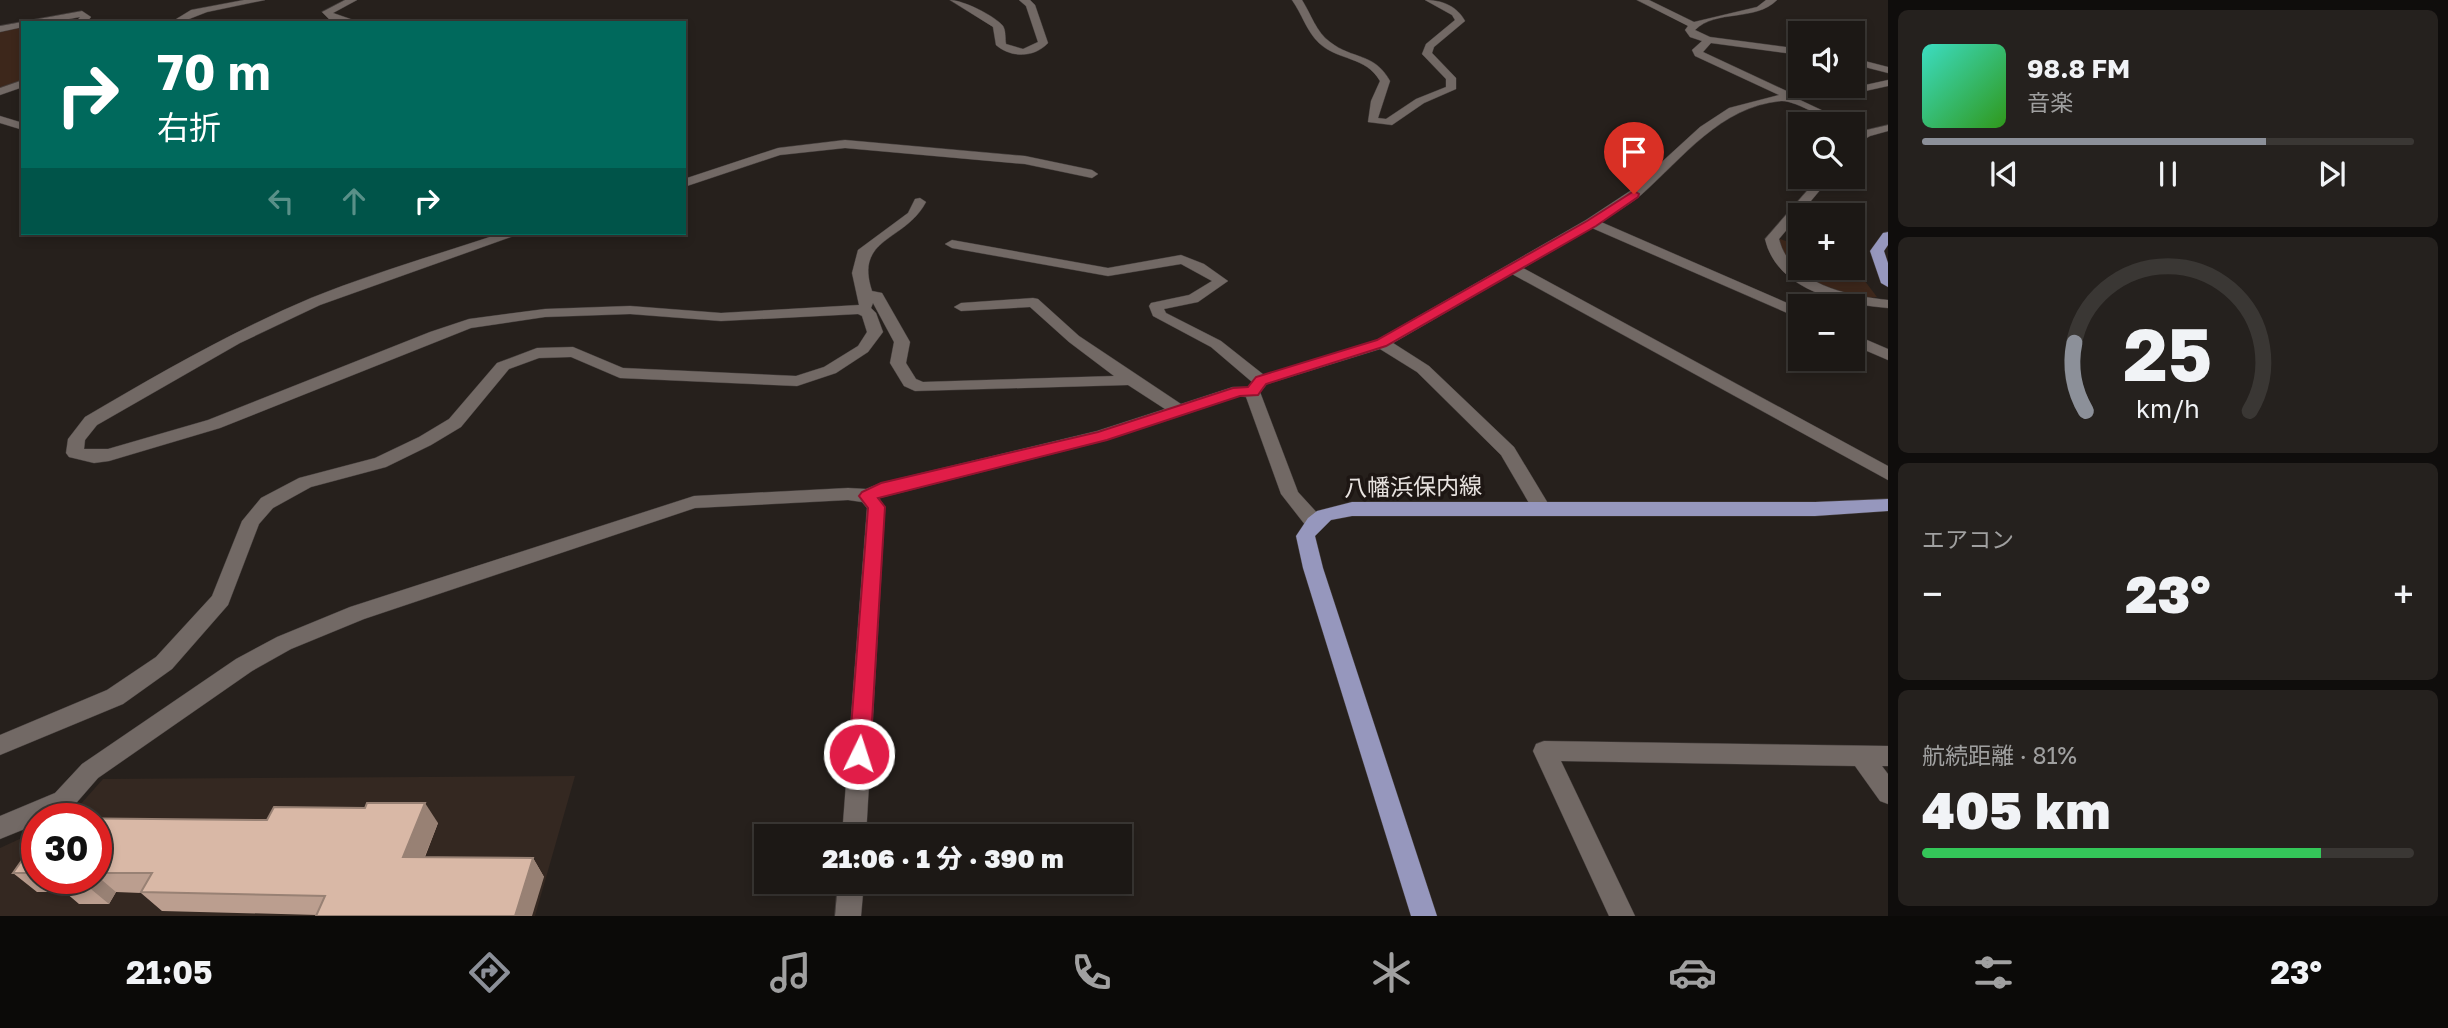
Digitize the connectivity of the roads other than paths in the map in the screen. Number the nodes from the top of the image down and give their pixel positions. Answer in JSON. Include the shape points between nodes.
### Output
{"nodes":[{"id":1,"x":260,"y":0,"type":"edge"},
{"id":2,"x":352,"y":0,"type":"edge"},
{"id":3,"x":955,"y":0,"type":"edge"},
{"id":4,"x":1024,"y":0,"type":"edge"},
{"id":5,"x":1297,"y":0,"type":"edge"},
{"id":6,"x":1430,"y":0,"type":"edge"},
{"id":7,"x":1642,"y":0,"type":"edge"},
{"id":8,"x":1772,"y":0,"type":"edge"},
{"id":9,"x":41,"y":21,"type":"edge"},
{"id":10,"x":82,"y":21,"type":"edge"},
{"id":11,"x":178,"y":21,"type":"edge"},
{"id":12,"x":348,"y":21,"type":"edge"},
{"id":13,"x":21,"y":24,"type":"edge"},
{"id":14,"x":1693,"y":25,"type":"junction"},
{"id":15,"x":0,"y":29,"type":"edge"},
{"id":16,"x":1709,"y":40,"type":"junction"},
{"id":17,"x":1788,"y":50,"type":"edge"},
{"id":18,"x":1865,"y":64,"type":"edge"},
{"id":19,"x":1888,"y":70,"type":"edge"},
{"id":20,"x":1888,"y":82,"type":"edge"},
{"id":21,"x":21,"y":84,"type":"edge"},
{"id":22,"x":0,"y":92,"type":"edge"},
{"id":23,"x":1787,"y":96,"type":"junction"},
{"id":24,"x":1821,"y":112,"type":"edge"},
{"id":25,"x":0,"y":119,"type":"edge"},
{"id":26,"x":21,"y":126,"type":"edge"},
{"id":27,"x":1888,"y":128,"type":"edge"},
{"id":28,"x":1866,"y":133,"type":"edge"},
{"id":29,"x":1092,"y":174,"type":"dead end"},
{"id":30,"x":686,"y":182,"type":"edge"},
{"id":31,"x":1815,"y":189,"type":"edge"},
{"id":32,"x":920,"y":202,"type":"dead end"},
{"id":33,"x":1591,"y":223,"type":"junction"},
{"id":34,"x":509,"y":235,"type":"edge"},
{"id":35,"x":1888,"y":236,"type":"edge"},
{"id":36,"x":952,"y":244,"type":"dead end"},
{"id":37,"x":1512,"y":268,"type":"junction"},
{"id":38,"x":1888,"y":283,"type":"edge"},
{"id":39,"x":863,"y":302,"type":"junction"},
{"id":40,"x":1888,"y":304,"type":"edge"},
{"id":41,"x":961,"y":307,"type":"dead end"},
{"id":42,"x":1788,"y":309,"type":"edge"},
{"id":43,"x":1381,"y":343,"type":"junction"},
{"id":44,"x":1865,"y":344,"type":"edge"},
{"id":45,"x":1888,"y":355,"type":"edge"},
{"id":46,"x":1131,"y":380,"type":"junction"},
{"id":47,"x":1257,"y":386,"type":"junction"},
{"id":48,"x":1178,"y":410,"type":"junction"},
{"id":49,"x":1888,"y":474,"type":"edge"},
{"id":50,"x":868,"y":496,"type":"junction"},
{"id":51,"x":1888,"y":505,"type":"edge"},
{"id":52,"x":1543,"y":510,"type":"junction"},
{"id":53,"x":1313,"y":521,"type":"junction"},
{"id":54,"x":0,"y":745,"type":"edge"},
{"id":55,"x":1861,"y":756,"type":"junction"},
{"id":56,"x":1888,"y":756,"type":"edge"},
{"id":57,"x":1888,"y":793,"type":"edge"},
{"id":58,"x":855,"y":824,"type":"edge"},
{"id":59,"x":0,"y":828,"type":"edge"},
{"id":60,"x":850,"y":894,"type":"edge"},
{"id":61,"x":848,"y":916,"type":"edge"},
{"id":62,"x":1424,"y":916,"type":"edge"},
{"id":63,"x":1622,"y":916,"type":"edge"}],
"edges":[{"from":1,"to":11,"type":"street","via":[[199,11]]},
{"from":2,"to":12,"type":"street","via":[[327,12]]},
{"from":3,"to":4,"type":"street","via":[[996,25],[1001,45],[1023,52],[1043,43]]},
{"from":5,"to":6,"type":"street","via":[[1322,41],[1381,71],[1385,81],[1372,120],[1388,123],[1451,89],[1451,78],[1427,54],[1429,46],[1460,21],[1456,13]]},
{"from":7,"to":14,"type":"street"},
{"from":8,"to":14,"type":"street","via":[[1759,9]]},
{"from":9,"to":10,"type":"street","via":[[82,14],[86,16]]},
{"from":13,"to":15,"type":"street"},
{"from":14,"to":16,"type":"street","via":[[1693,35]]},
{"from":16,"to":17,"type":"street"},
{"from":16,"to":23,"type":"street","via":[[1697,50],[1699,54]]},
{"from":18,"to":19,"type":"street"},
{"from":20,"to":23,"type":"street","via":[[1847,92]]},
{"from":21,"to":22,"type":"street"},
{"from":23,"to":24,"type":"street"},
{"from":23,"to":33,"type":"street","via":[[1719,118],[1634,194]]},
{"from":25,"to":26,"type":"street"},
{"from":27,"to":28,"type":"street"},
{"from":29,"to":30,"type":"street","via":[[1025,160],[845,145],[778,152]]},
{"from":31,"to":40,"type":"street","via":[[1772,239],[1772,251],[1781,263],[1824,290],[1848,300]]},
{"from":32,"to":39,"type":"street","via":[[912,215],[865,250],[859,273]]},
{"from":33,"to":37,"type":"street"},
{"from":33,"to":42,"type":"street"},
{"from":34,"to":39,"type":"street","via":[[364,283],[235,340],[91,421],[77,439],[75,453],[110,455],[214,424],[435,335],[482,321],[618,311],[721,317]]},
{"from":35,"to":38,"type":"main road","via":[[1877,251]]},
{"from":36,"to":47,"type":"street","via":[[1108,272],[1177,259],[1206,270],[1221,281],[1193,299],[1156,306],[1160,316],[1216,344]]},
{"from":37,"to":43,"type":"street"},
{"from":37,"to":49,"type":"street"},
{"from":39,"to":46,"type":"street","via":[[877,296],[902,342],[898,363],[910,382],[921,387]]},
{"from":39,"to":54,"type":"street","via":[[875,332],[863,349],[830,370],[797,381],[620,373],[573,352],[537,353],[503,366],[456,423],[380,463],[305,482],[267,503],[251,521],[222,600],[164,663],[115,697]]},
{"from":41,"to":46,"type":"street","via":[[1033,302]]},
{"from":43,"to":47,"type":"street"},
{"from":43,"to":52,"type":"street","via":[[1423,369],[1508,451]]},
{"from":44,"to":45,"type":"street"},
{"from":46,"to":48,"type":"street"},
{"from":47,"to":48,"type":"street"},
{"from":47,"to":53,"type":"street","via":[[1290,494]]},
{"from":48,"to":50,"type":"street","via":[[1101,436],[881,489]]},
{"from":50,"to":58,"type":"street","via":[[876,507]]},
{"from":50,"to":59,"type":"street","via":[[694,502],[357,613],[244,665],[90,771],[63,801]]},
{"from":51,"to":52,"type":"main road","name":"八幡浜保内線"},
{"from":52,"to":53,"type":"main road","name":"八幡浜保内線","via":[[1352,509],[1327,513]]},
{"from":53,"to":62,"type":"main road","via":[[1306,537],[1313,568]]},
{"from":55,"to":56,"type":"street"},
{"from":55,"to":57,"type":"street"},
{"from":55,"to":63,"type":"street","via":[[1545,751]]},
{"from":60,"to":61,"type":"street"}]}
